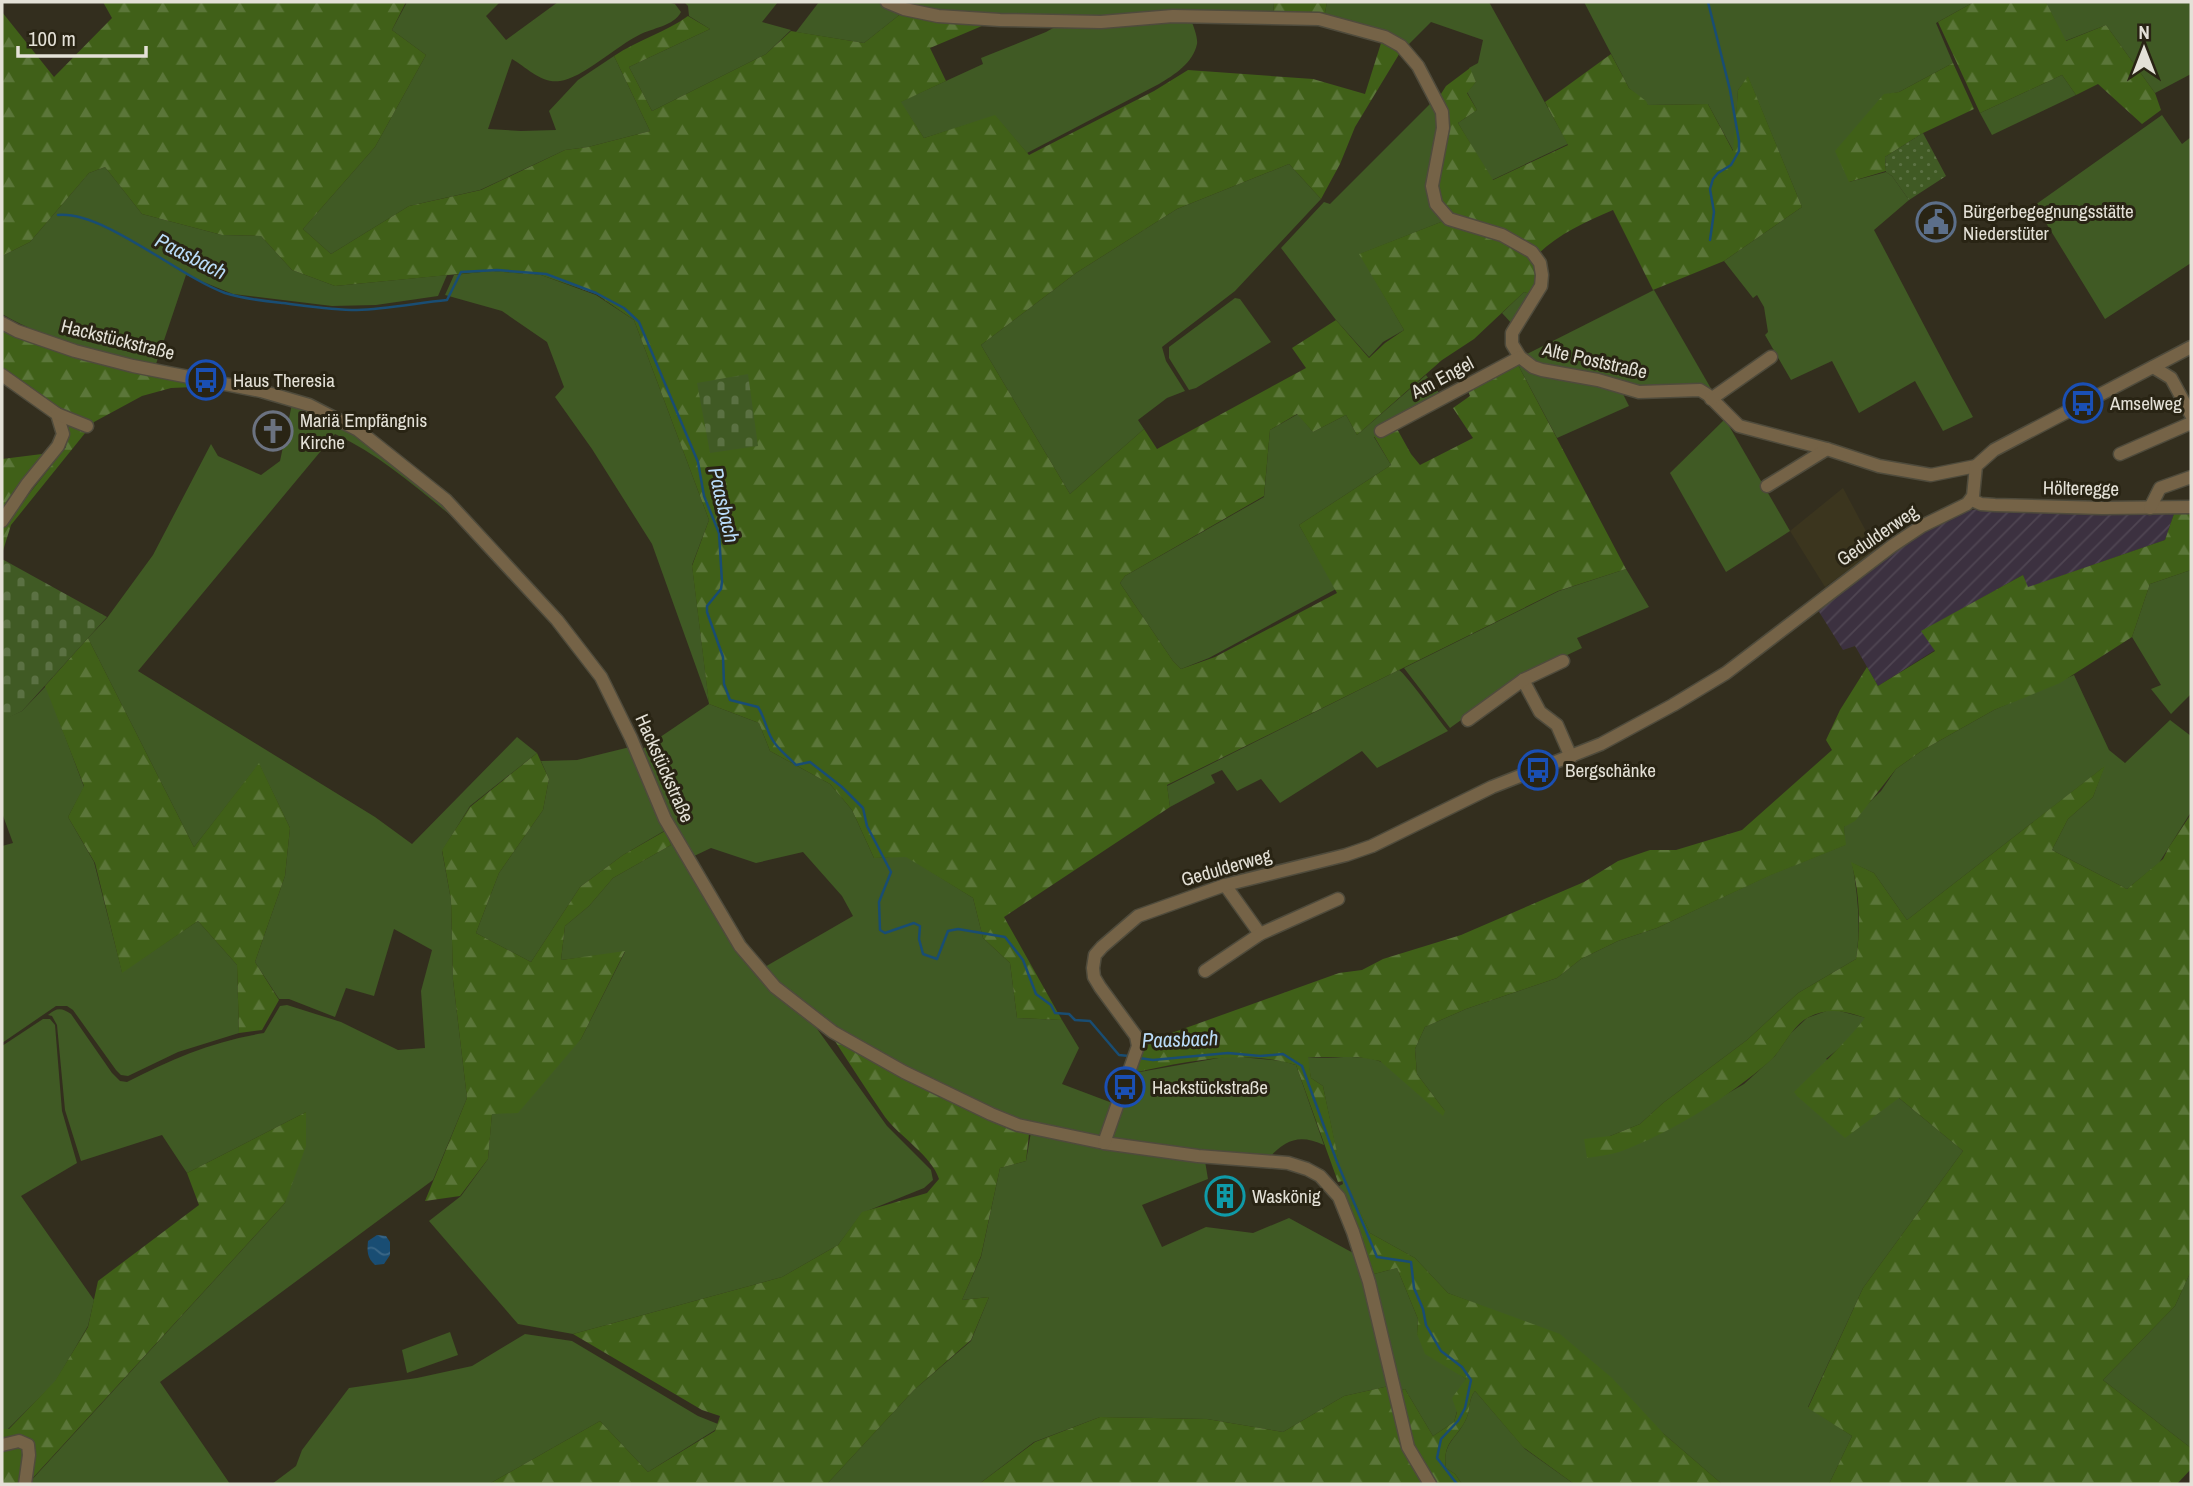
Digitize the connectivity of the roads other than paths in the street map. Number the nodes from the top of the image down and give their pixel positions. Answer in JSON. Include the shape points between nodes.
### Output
{"nodes":[{"id":1,"x":887,"y":2,"type":"edge"},
{"id":2,"x":2,"y":323,"type":"edge"},
{"id":3,"x":2191,"y":347,"type":"edge"},
{"id":4,"x":1520,"y":357,"type":"junction"},
{"id":5,"x":1771,"y":357,"type":"dead end"},
{"id":6,"x":2152,"y":367,"type":"junction"},
{"id":7,"x":2,"y":375,"type":"edge"},
{"id":8,"x":1711,"y":399,"type":"junction"},
{"id":9,"x":57,"y":414,"type":"junction"},
{"id":10,"x":2191,"y":415,"type":"edge"},
{"id":11,"x":2191,"y":423,"type":"edge"},
{"id":12,"x":87,"y":426,"type":"dead end"},
{"id":13,"x":1381,"y":431,"type":"dead end"},
{"id":14,"x":1827,"y":449,"type":"junction"},
{"id":15,"x":2120,"y":454,"type":"dead end"},
{"id":16,"x":1976,"y":466,"type":"junction"},
{"id":17,"x":2191,"y":477,"type":"edge"},
{"id":18,"x":1767,"y":486,"type":"dead end"},
{"id":19,"x":1972,"y":500,"type":"junction"},
{"id":20,"x":2191,"y":507,"type":"edge"},
{"id":21,"x":2150,"y":508,"type":"junction"},
{"id":22,"x":2,"y":521,"type":"edge"},
{"id":23,"x":1563,"y":661,"type":"dead end"},
{"id":24,"x":1523,"y":680,"type":"junction"},
{"id":25,"x":1468,"y":720,"type":"dead end"},
{"id":26,"x":1571,"y":757,"type":"junction"},
{"id":27,"x":1225,"y":884,"type":"junction"},
{"id":28,"x":1338,"y":899,"type":"dead end"},
{"id":29,"x":1260,"y":933,"type":"junction"},
{"id":30,"x":1205,"y":971,"type":"dead end"},
{"id":31,"x":1104,"y":1143,"type":"junction"},
{"id":32,"x":2,"y":1445,"type":"edge"},
{"id":33,"x":25,"y":1484,"type":"edge"},
{"id":34,"x":1430,"y":1484,"type":"edge"}],
"edges":[{"from":1,"to":4,"type":"street","name":"Alte Poststraße","via":[[938,16],[1000,20],[1319,19],[1373,32],[1397,44],[1418,66],[1442,112],[1432,186],[1436,204],[1449,219],[1502,235],[1532,252],[1540,263],[1541,286],[1512,333]]},
{"from":2,"to":31,"type":"street","name":"Hackstückstraße","via":[[75,351],[285,397],[358,430],[461,515],[557,620],[601,677],[665,819],[740,946],[769,980],[833,1032],[960,1100],[1037,1131]]},
{"from":3,"to":6,"type":"street"},
{"from":4,"to":8,"type":"street","name":"Alte Poststraße","via":[[1542,370],[1639,392],[1695,390]]},
{"from":4,"to":13,"type":"street","name":"Am Engel"},
{"from":5,"to":8,"type":"street"},
{"from":6,"to":10,"type":"street","via":[[2171,378]]},
{"from":6,"to":16,"type":"street","via":[[1994,450]]},
{"from":7,"to":9,"type":"street"},
{"from":8,"to":14,"type":"street","name":"Alte Poststraße","via":[[1739,426]]},
{"from":9,"to":12,"type":"street"},
{"from":9,"to":22,"type":"street","via":[[62,439]]},
{"from":11,"to":15,"type":"street"},
{"from":14,"to":16,"type":"street","name":"Alte Poststraße","via":[[1879,466],[1931,475]]},
{"from":14,"to":18,"type":"street"},
{"from":16,"to":19,"type":"street"},
{"from":17,"to":21,"type":"street","via":[[2160,488]]},
{"from":19,"to":21,"type":"street","name":"Hölteregge","via":[[1985,505]]},
{"from":19,"to":26,"type":"street","name":"Gedulderweg","via":[[1892,545],[1696,693]]},
{"from":20,"to":21,"type":"street","name":"Hölteregge"},
{"from":23,"to":24,"type":"street"},
{"from":24,"to":25,"type":"street"},
{"from":24,"to":26,"type":"street","via":[[1540,712],[1557,724]]},
{"from":26,"to":27,"type":"street","name":"Gedulderweg","via":[[1492,787],[1358,851]]},
{"from":27,"to":29,"type":"street"},
{"from":27,"to":31,"type":"street","name":"Gedulderweg","via":[[1138,916],[1095,955],[1094,977],[1136,1036],[1136,1057]]},
{"from":28,"to":29,"type":"street"},
{"from":29,"to":30,"type":"street"},
{"from":31,"to":34,"type":"street","name":"Hackstückstraße","via":[[1296,1165],[1320,1175],[1331,1186],[1366,1272],[1408,1447]]},
{"from":32,"to":33,"type":"street","via":[[19,1441],[28,1446]]}]}
